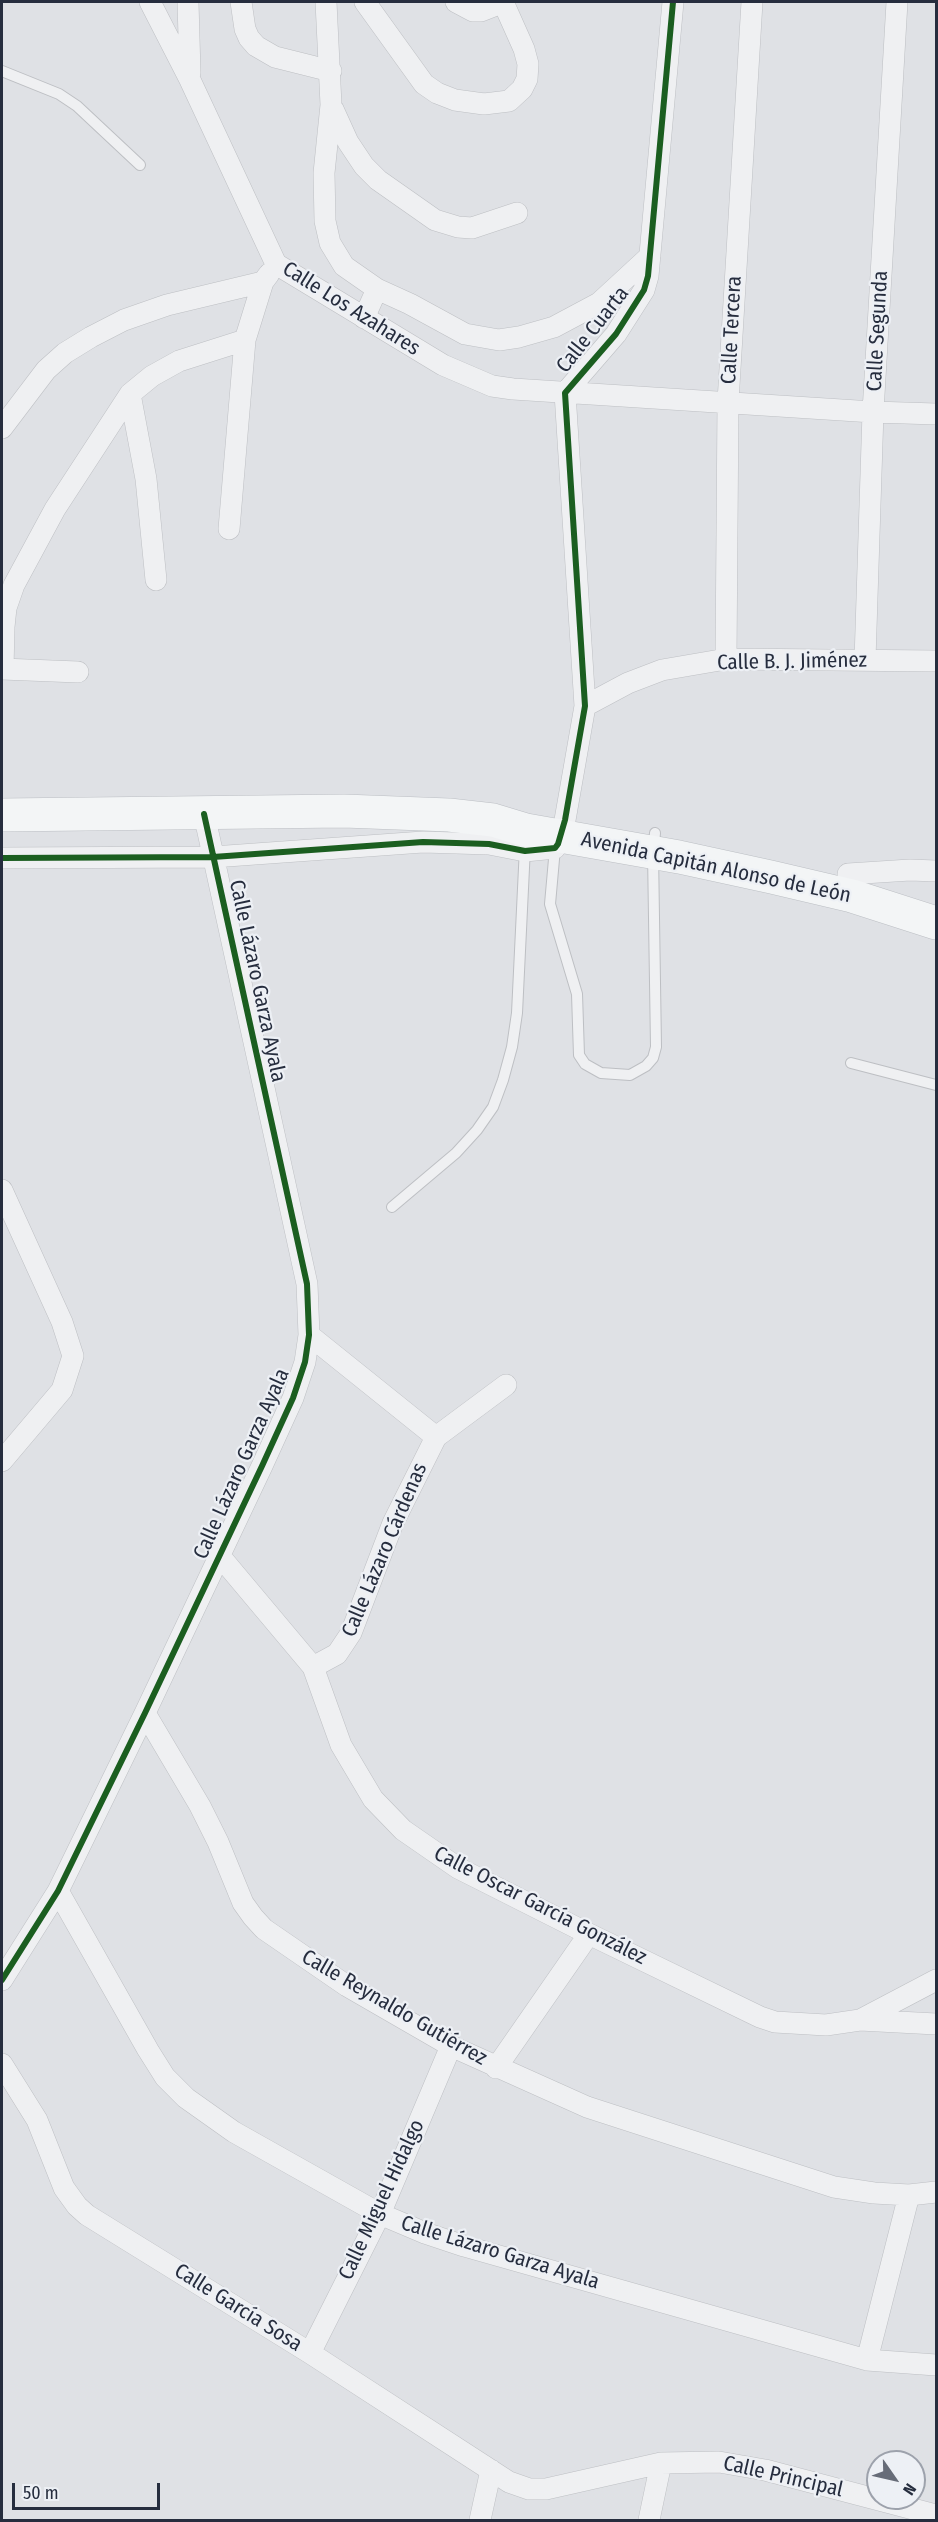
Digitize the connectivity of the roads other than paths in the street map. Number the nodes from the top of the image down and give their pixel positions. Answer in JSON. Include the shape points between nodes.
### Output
{"nodes":[{"id":1,"x":150,"y":2,"type":"edge"},
{"id":2,"x":188,"y":2,"type":"edge"},
{"id":3,"x":241,"y":2,"type":"edge"},
{"id":4,"x":326,"y":2,"type":"edge"},
{"id":5,"x":365,"y":2,"type":"edge"},
{"id":6,"x":456,"y":2,"type":"edge"},
{"id":7,"x":503,"y":2,"type":"edge"},
{"id":8,"x":673,"y":2,"type":"edge"},
{"id":9,"x":752,"y":2,"type":"edge"},
{"id":10,"x":897,"y":2,"type":"edge"},
{"id":11,"x":2,"y":71,"type":"edge"},
{"id":12,"x":331,"y":71,"type":"junction"},
{"id":13,"x":190,"y":80,"type":"junction"},
{"id":14,"x":331,"y":105,"type":"junction"},
{"id":15,"x":140,"y":165,"type":"dead end"},
{"id":16,"x":517,"y":213,"type":"dead end"},
{"id":17,"x":650,"y":256,"type":"junction"},
{"id":18,"x":276,"y":264,"type":"junction"},
{"id":19,"x":263,"y":282,"type":"junction"},
{"id":20,"x":377,"y":289,"type":"junction"},
{"id":21,"x":364,"y":318,"type":"junction"},
{"id":22,"x":245,"y":340,"type":"junction"},
{"id":23,"x":565,"y":393,"type":"junction"},
{"id":24,"x":130,"y":394,"type":"junction"},
{"id":25,"x":728,"y":402,"type":"junction"},
{"id":26,"x":873,"y":412,"type":"junction"},
{"id":27,"x":936,"y":414,"type":"edge"},
{"id":28,"x":2,"y":428,"type":"edge"},
{"id":29,"x":229,"y":529,"type":"dead end"},
{"id":30,"x":156,"y":580,"type":"dead end"},
{"id":31,"x":726,"y":659,"type":"junction"},
{"id":32,"x":865,"y":660,"type":"junction"},
{"id":33,"x":936,"y":661,"type":"edge"},
{"id":34,"x":2,"y":669,"type":"edge"},
{"id":35,"x":78,"y":672,"type":"dead end"},
{"id":36,"x":585,"y":706,"type":"junction"},
{"id":37,"x":204,"y":814,"type":"junction"},
{"id":38,"x":2,"y":815,"type":"edge"},
{"id":39,"x":526,"y":832,"type":"junction"},
{"id":40,"x":560,"y":835,"type":"junction"},
{"id":41,"x":654,"y":843,"type":"junction"},
{"id":42,"x":213,"y":857,"type":"junction"},
{"id":43,"x":2,"y":858,"type":"edge"},
{"id":44,"x":936,"y":871,"type":"edge"},
{"id":45,"x":848,"y":874,"type":"junction"},
{"id":46,"x":936,"y":902,"type":"edge"},
{"id":47,"x":936,"y":923,"type":"edge"},
{"id":48,"x":851,"y":1063,"type":"dead end"},
{"id":49,"x":936,"y":1085,"type":"edge"},
{"id":50,"x":2,"y":1190,"type":"edge"},
{"id":51,"x":392,"y":1207,"type":"dead end"},
{"id":52,"x":309,"y":1335,"type":"junction"},
{"id":53,"x":506,"y":1385,"type":"dead end"},
{"id":54,"x":436,"y":1437,"type":"junction"},
{"id":55,"x":2,"y":1461,"type":"edge"},
{"id":56,"x":219,"y":1555,"type":"junction"},
{"id":57,"x":313,"y":1667,"type":"junction"},
{"id":58,"x":145,"y":1713,"type":"junction"},
{"id":59,"x":58,"y":1892,"type":"junction"},
{"id":60,"x":589,"y":1934,"type":"junction"},
{"id":61,"x":2,"y":1980,"type":"edge"},
{"id":62,"x":936,"y":1980,"type":"edge"},
{"id":63,"x":860,"y":2020,"type":"junction"},
{"id":64,"x":936,"y":2024,"type":"edge"},
{"id":65,"x":451,"y":2046,"type":"junction"},
{"id":66,"x":2,"y":2064,"type":"edge"},
{"id":67,"x":496,"y":2068,"type":"junction"},
{"id":68,"x":936,"y":2192,"type":"edge"},
{"id":69,"x":909,"y":2195,"type":"junction"},
{"id":70,"x":380,"y":2214,"type":"junction"},
{"id":71,"x":310,"y":2353,"type":"junction"},
{"id":72,"x":867,"y":2360,"type":"junction"},
{"id":73,"x":936,"y":2365,"type":"edge"},
{"id":74,"x":661,"y":2463,"type":"junction"},
{"id":75,"x":491,"y":2470,"type":"junction"},
{"id":76,"x":936,"y":2515,"type":"edge"},
{"id":77,"x":480,"y":2520,"type":"edge"},
{"id":78,"x":649,"y":2520,"type":"edge"}],
"edges":[{"from":1,"to":13,"type":"street","name":"Calle Los Azahares"},
{"from":2,"to":13,"type":"street"},
{"from":3,"to":12,"type":"street","via":[[245,29],[256,46],[274,57]]},
{"from":4,"to":12,"type":"street"},
{"from":5,"to":7,"type":"street","via":[[424,84],[455,100],[484,104],[509,101],[527,78],[524,49]]},
{"from":6,"to":7,"type":"street","via":[[481,11]]},
{"from":8,"to":17,"type":"street","name":"Calle Cuarta"},
{"from":9,"to":25,"type":"street","name":"Calle Tercera"},
{"from":10,"to":26,"type":"street","name":"Calle Segunda"},
{"from":11,"to":15,"type":"lane","via":[[77,106]]},
{"from":12,"to":14,"type":"street"},
{"from":13,"to":18,"type":"street","name":"Calle Los Azahares"},
{"from":14,"to":16,"type":"street","via":[[364,166],[435,220],[472,228]]},
{"from":14,"to":20,"type":"street","via":[[324,173],[325,221],[330,243],[344,266]]},
{"from":17,"to":20,"type":"street","via":[[599,303],[554,327],[499,340],[465,334]]},
{"from":17,"to":23,"type":"street","name":"Calle Cuarta","via":[[646,283],[636,306]]},
{"from":18,"to":19,"type":"street"},
{"from":18,"to":21,"type":"street","name":"Calle Los Azahares"},
{"from":19,"to":22,"type":"street"},
{"from":19,"to":28,"type":"street","via":[[167,304],[92,337],[46,370]]},
{"from":20,"to":21,"type":"street"},
{"from":21,"to":23,"type":"street","name":"Calle Los Azahares","via":[[443,365],[492,386]]},
{"from":22,"to":24,"type":"street","via":[[178,361]]},
{"from":22,"to":29,"type":"street"},
{"from":23,"to":25,"type":"street","name":"Calle Los Azahares"},
{"from":23,"to":36,"type":"street","name":"Calle Cuarta"},
{"from":24,"to":30,"type":"street","via":[[146,479]]},
{"from":24,"to":34,"type":"street","via":[[55,509],[14,585],[6,608]]},
{"from":25,"to":26,"type":"street","name":"Calle Los Azahares"},
{"from":25,"to":31,"type":"street","name":"Calle Tercera"},
{"from":26,"to":27,"type":"street","name":"Calle Los Azahares"},
{"from":26,"to":32,"type":"street","name":"Calle Segunda"},
{"from":31,"to":32,"type":"street","name":"Calle B. J. Jiménez"},
{"from":31,"to":36,"type":"street","name":"Calle B. J. Jiménez","via":[[662,670]]},
{"from":32,"to":33,"type":"street","name":"Calle B. J. Jiménez"},
{"from":34,"to":35,"type":"street"},
{"from":36,"to":40,"type":"street","name":"Calle Cuarta"},
{"from":37,"to":38,"type":"main road","name":"Avenida Capitán Alonso de León"},
{"from":37,"to":39,"type":"main road","name":"Avenida Capitán Alonso de León","via":[[408,812],[493,820]]},
{"from":37,"to":42,"type":"street","name":"Calle Lázaro Garza Ayala"},
{"from":39,"to":40,"type":"main road","name":"Avenida Capitán Alonso de León"},
{"from":39,"to":42,"type":"street","via":[[489,844],[423,842]]},
{"from":39,"to":51,"type":"lane","via":[[517,1013],[503,1080],[493,1107],[477,1130],[456,1154]]},
{"from":40,"to":41,"type":"main road","name":"Avenida Capitán Alonso de León"},
{"from":40,"to":41,"type":"lane","via":[[550,904],[577,994],[579,1055],[585,1064],[601,1073],[630,1075],[646,1066],[656,1047]]},
{"from":41,"to":45,"type":"main road","name":"Avenida Capitán Alonso de León","via":[[776,854]]},
{"from":41,"to":47,"type":"main road","name":"Avenida Capitán Alonso de León","via":[[852,896]]},
{"from":42,"to":43,"type":"street"},
{"from":42,"to":52,"type":"street","name":"Calle Lázaro Garza Ayala","via":[[307,1284]]},
{"from":44,"to":45,"type":"street"},
{"from":45,"to":46,"type":"main road","name":"Avenida Capitán Alonso de León"},
{"from":48,"to":49,"type":"lane"},
{"from":50,"to":55,"type":"street","via":[[62,1322],[73,1356],[62,1390]]},
{"from":52,"to":54,"type":"street","name":"Calle Lázaro Cárdenas"},
{"from":52,"to":56,"type":"street","name":"Calle Lázaro Garza Ayala","via":[[293,1398]]},
{"from":53,"to":54,"type":"street"},
{"from":54,"to":57,"type":"street","name":"Calle Lázaro Cárdenas","via":[[393,1523],[351,1633],[337,1654]]},
{"from":56,"to":57,"type":"street","name":"Calle Oscar García González"},
{"from":56,"to":58,"type":"street","name":"Calle Lázaro Garza Ayala"},
{"from":57,"to":60,"type":"street","name":"Calle Oscar García González","via":[[340,1745],[374,1799],[403,1830],[458,1868]]},
{"from":58,"to":59,"type":"street","name":"Calle Lázaro Garza Ayala"},
{"from":58,"to":65,"type":"street","name":"Calle Reynaldo Gutiérrez","via":[[200,1806],[243,1903],[264,1929],[347,1986]]},
{"from":59,"to":61,"type":"street","name":"Calle Lázaro Garza Ayala"},
{"from":59,"to":70,"type":"street","name":"Calle Lázaro Garza Ayala","via":[[148,2050],[165,2077],[186,2098],[234,2132]]},
{"from":60,"to":63,"type":"street","name":"Calle Oscar García González","via":[[775,2022],[826,2025]]},
{"from":60,"to":67,"type":"street"},
{"from":62,"to":63,"type":"street","name":"Calle Oscar García González"},
{"from":63,"to":64,"type":"street","name":"Calle Oscar García González"},
{"from":65,"to":67,"type":"street","name":"Calle Reynaldo Gutiérrez"},
{"from":65,"to":70,"type":"street","name":"Calle Miguel Hidalgo"},
{"from":66,"to":71,"type":"street","name":"Calle García Sosa","via":[[37,2120],[64,2187],[77,2206]]},
{"from":67,"to":69,"type":"street","name":"Calle Reynaldo Gutiérrez","via":[[587,2107],[834,2187]]},
{"from":68,"to":69,"type":"street","name":"Calle Reynaldo Gutiérrez"},
{"from":69,"to":72,"type":"street"},
{"from":70,"to":71,"type":"street","name":"Calle Miguel Hidalgo"},
{"from":70,"to":72,"type":"street","name":"Calle Lázaro Garza Ayala","via":[[464,2246]]},
{"from":71,"to":75,"type":"street","name":"Calle García Sosa"},
{"from":72,"to":73,"type":"street","name":"Calle Lázaro Garza Ayala"},
{"from":74,"to":75,"type":"street","name":"Calle Principal","via":[[546,2489],[529,2489]]},
{"from":74,"to":76,"type":"street","name":"Calle Principal","via":[[743,2465]]},
{"from":74,"to":78,"type":"street"},
{"from":75,"to":77,"type":"street"}]}
